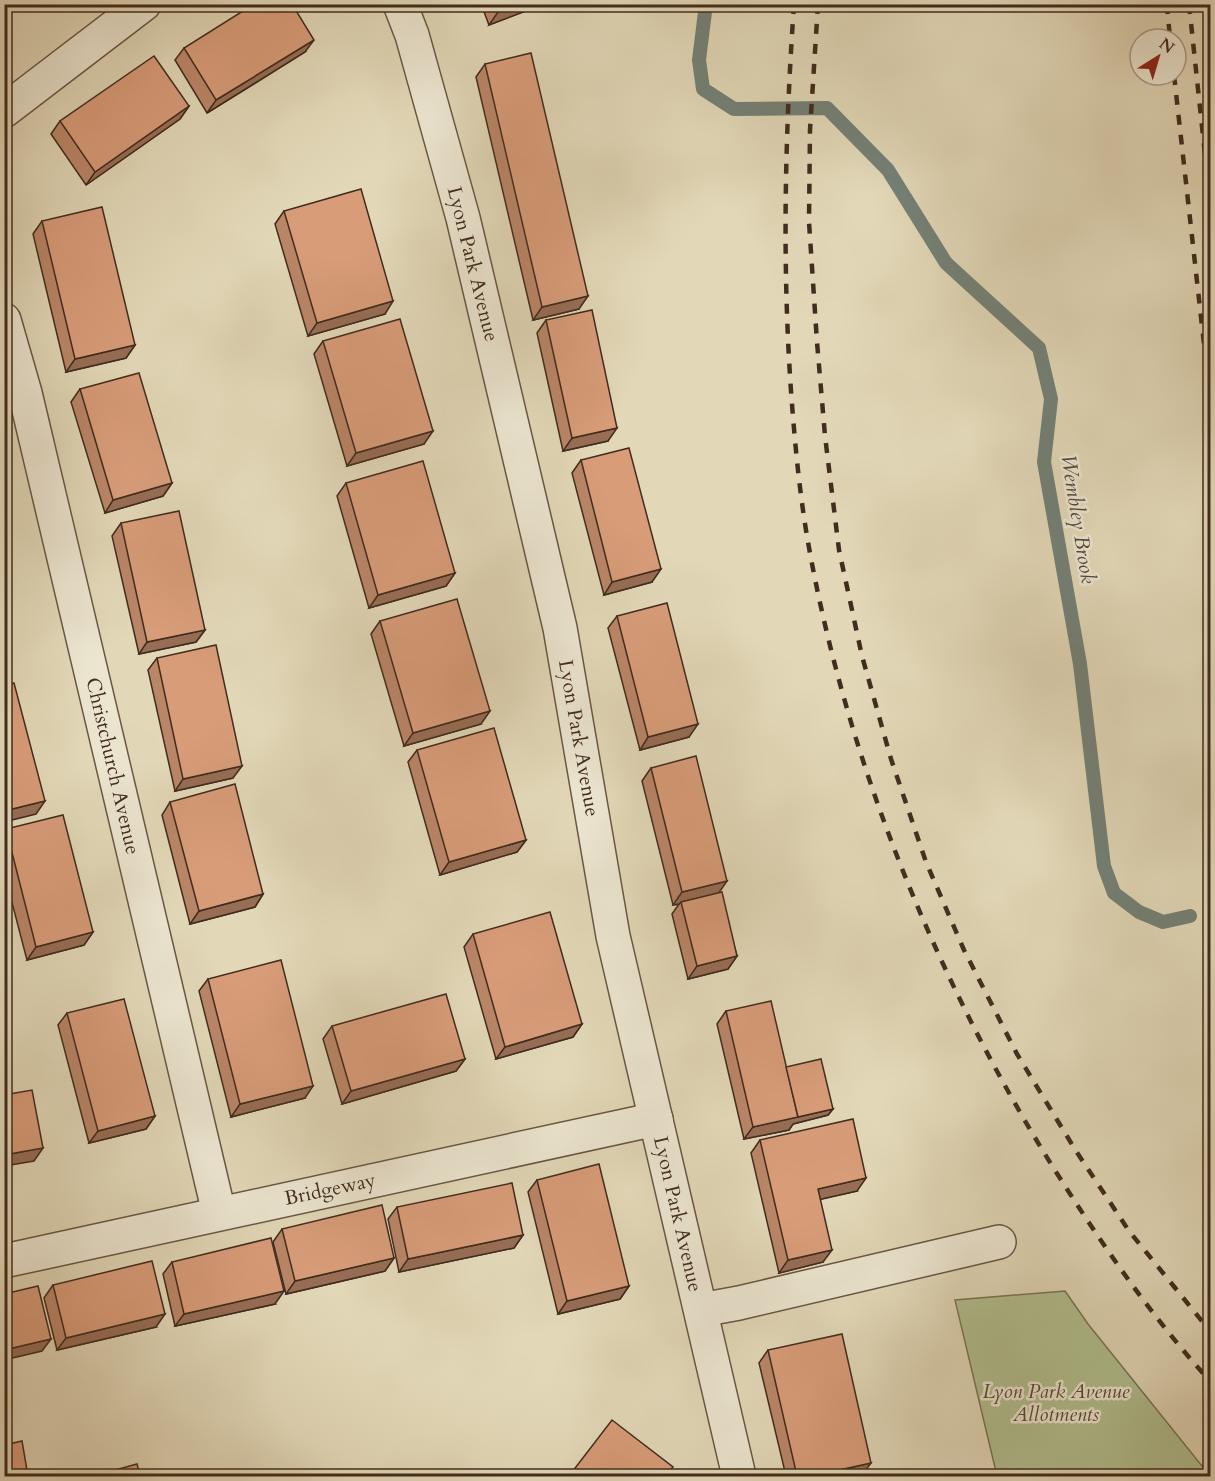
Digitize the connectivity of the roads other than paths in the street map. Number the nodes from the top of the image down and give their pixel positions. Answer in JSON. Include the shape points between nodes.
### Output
{"nodes":[{"id":1,"x":144,"y":4,"type":"edge"},
{"id":2,"x":400,"y":4,"type":"edge"},
{"id":3,"x":4,"y":111,"type":"edge"},
{"id":4,"x":4,"y":320,"type":"edge"},
{"id":5,"x":656,"y":1119,"type":"junction"},
{"id":6,"x":219,"y":1213,"type":"junction"},
{"id":7,"x":999,"y":1242,"type":"dead end"},
{"id":8,"x":4,"y":1261,"type":"edge"},
{"id":9,"x":701,"y":1310,"type":"junction"},
{"id":10,"x":739,"y":1476,"type":"edge"}],
"edges":[{"from":1,"to":3,"type":"street"},
{"from":2,"to":5,"type":"street","name":"Lyon Park Avenue","via":[[463,218],[560,628],[613,936]]},
{"from":4,"to":6,"type":"street","name":"Christchurch Avenue","via":[[25,393]]},
{"from":5,"to":6,"type":"street","name":"Bridgeway"},
{"from":5,"to":9,"type":"street","name":"Lyon Park Avenue"},
{"from":6,"to":8,"type":"street","name":"Bridgeway"},
{"from":7,"to":9,"type":"street"},
{"from":9,"to":10,"type":"street","name":"Lyon Park Avenue"}]}
